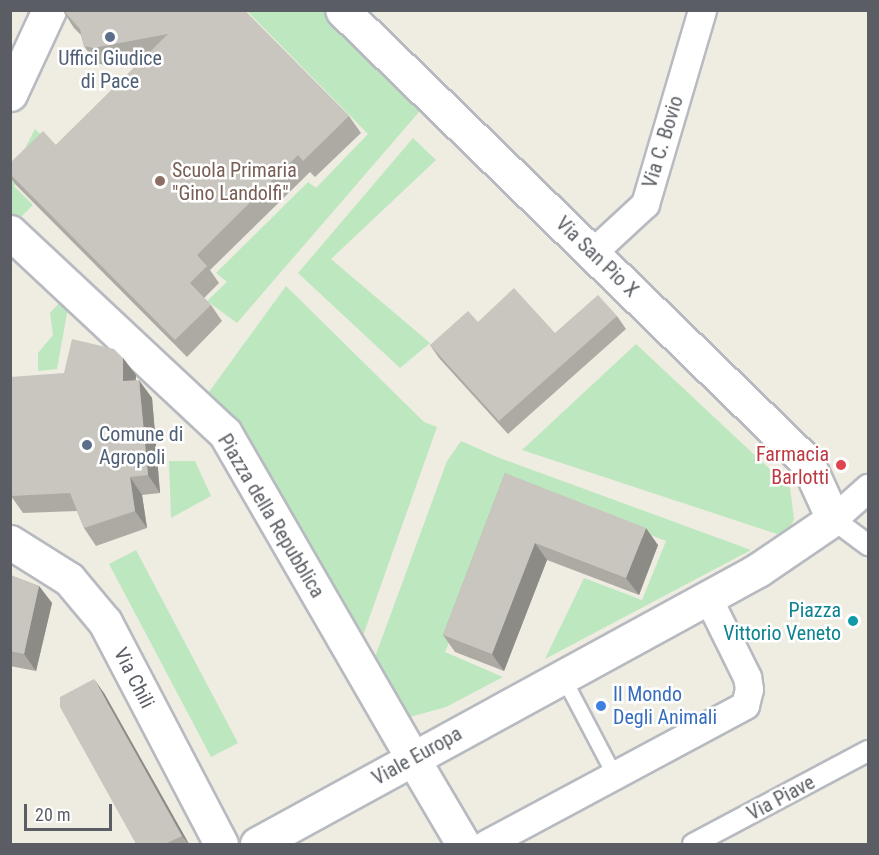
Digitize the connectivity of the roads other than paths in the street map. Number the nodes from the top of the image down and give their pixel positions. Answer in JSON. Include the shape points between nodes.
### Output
{"nodes":[{"id":1,"x":49,"y":10,"type":"edge"},
{"id":2,"x":342,"y":10,"type":"edge"},
{"id":3,"x":702,"y":10,"type":"edge"},
{"id":4,"x":20,"y":45,"type":"edge"},
{"id":5,"x":10,"y":94,"type":"edge"},
{"id":6,"x":10,"y":232,"type":"edge"},
{"id":7,"x":592,"y":252,"type":"junction"},
{"id":8,"x":868,"y":488,"type":"edge"},
{"id":9,"x":833,"y":519,"type":"junction"},
{"id":10,"x":10,"y":542,"type":"edge"},
{"id":11,"x":868,"y":545,"type":"edge"},
{"id":12,"x":708,"y":597,"type":"junction"},
{"id":13,"x":563,"y":677,"type":"junction"},
{"id":14,"x":868,"y":751,"type":"edge"},
{"id":15,"x":413,"y":759,"type":"junction"},
{"id":16,"x":615,"y":776,"type":"junction"},
{"id":17,"x":269,"y":842,"type":"edge"},
{"id":18,"x":220,"y":844,"type":"edge"},
{"id":19,"x":463,"y":844,"type":"edge"},
{"id":20,"x":486,"y":844,"type":"edge"},
{"id":21,"x":693,"y":844,"type":"edge"}],
"edges":[{"from":1,"to":4,"type":"main road"},
{"from":2,"to":7,"type":"main road","name":"Via San Pio X"},
{"from":3,"to":7,"type":"street","name":"Via C. Bovio","via":[[645,204]]},
{"from":4,"to":5,"type":"main road"},
{"from":6,"to":15,"type":"main road","name":"Piazza della Repubblica","via":[[225,433]]},
{"from":7,"to":9,"type":"main road","name":"Via San Pio X","via":[[807,462]]},
{"from":8,"to":9,"type":"street"},
{"from":9,"to":11,"type":"street"},
{"from":9,"to":12,"type":"main road","name":"Viale Europa","via":[[758,570]]},
{"from":10,"to":18,"type":"main road","name":"Via Chili","via":[[69,579],[105,622]]},
{"from":12,"to":13,"type":"main road","name":"Viale Europa"},
{"from":12,"to":16,"type":"street","via":[[747,677],[745,705]]},
{"from":13,"to":15,"type":"main road","name":"Viale Europa"},
{"from":13,"to":16,"type":"lane"},
{"from":14,"to":21,"type":"street","name":"Via Piave"},
{"from":15,"to":17,"type":"main road","name":"Viale Europa"},
{"from":15,"to":19,"type":"main road","name":"Piazza della Repubblica"},
{"from":16,"to":20,"type":"street"}]}
